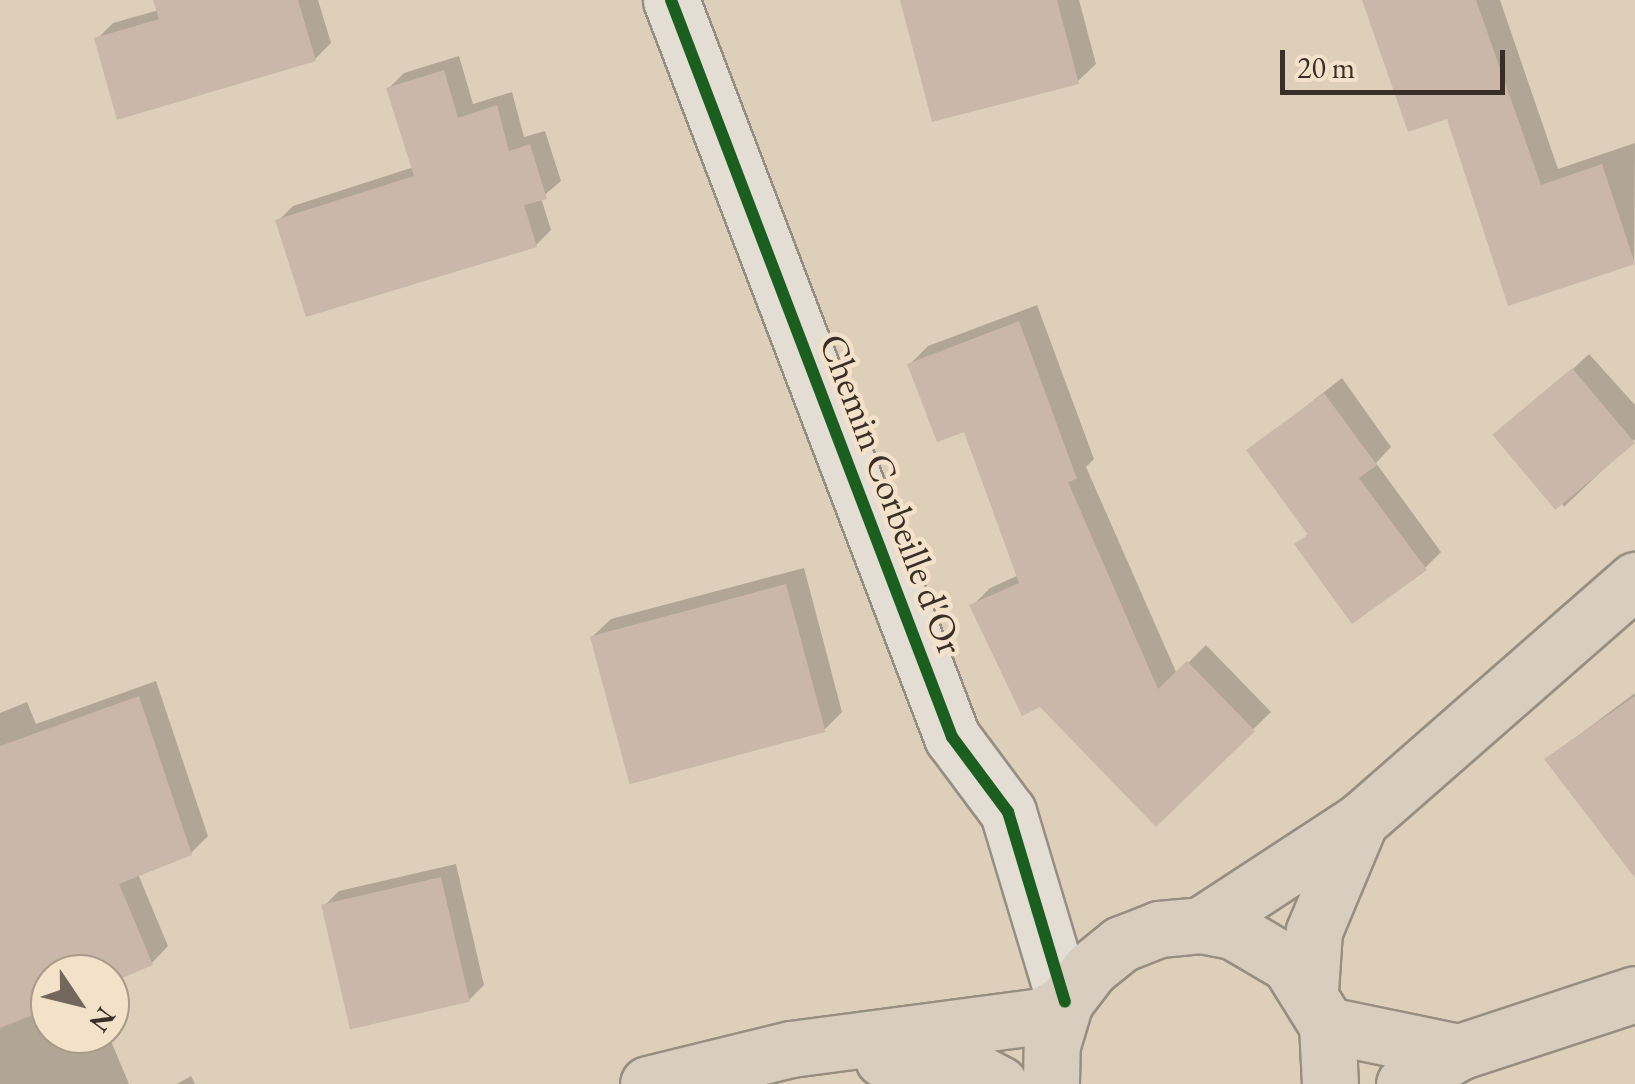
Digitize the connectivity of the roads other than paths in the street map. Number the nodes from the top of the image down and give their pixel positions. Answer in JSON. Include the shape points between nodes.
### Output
{"nodes":[{"id":1,"x":671,"y":0,"type":"edge"},
{"id":2,"x":1635,"y":580,"type":"edge"},
{"id":3,"x":1360,"y":821,"type":"junction"},
{"id":4,"x":1200,"y":926,"type":"junction"},
{"id":5,"x":1635,"y":994,"type":"edge"},
{"id":6,"x":1065,"y":1002,"type":"junction"},
{"id":7,"x":1318,"y":1008,"type":"junction"},
{"id":8,"x":1458,"y":1052,"type":"junction"},
{"id":9,"x":780,"y":1063,"type":"edge"},
{"id":10,"x":648,"y":1084,"type":"edge"},
{"id":11,"x":998,"y":1084,"type":"edge"},
{"id":12,"x":1051,"y":1084,"type":"edge"},
{"id":13,"x":1330,"y":1084,"type":"edge"},
{"id":14,"x":1404,"y":1084,"type":"edge"}],
"edges":[{"from":1,"to":6,"type":"street","name":"Chemin Corbeille d'Or","via":[[952,738],[1008,812]]},
{"from":2,"to":3,"type":"main road"},
{"from":3,"to":4,"type":"main road"},
{"from":3,"to":7,"type":"main road","via":[[1314,931]]},
{"from":4,"to":6,"type":"main road","via":[[1159,929],[1121,944]]},
{"from":4,"to":7,"type":"main road","via":[[1263,945]]},
{"from":5,"to":8,"type":"main road"},
{"from":6,"to":9,"type":"main road","via":[[1040,1016]]},
{"from":6,"to":12,"type":"main road","via":[[1052,1045]]},
{"from":7,"to":8,"type":"main road"},
{"from":7,"to":13,"type":"main road"},
{"from":8,"to":14,"type":"main road"},
{"from":9,"to":10,"type":"main road"},
{"from":9,"to":11,"type":"main road","via":[[974,1070]]}]}
